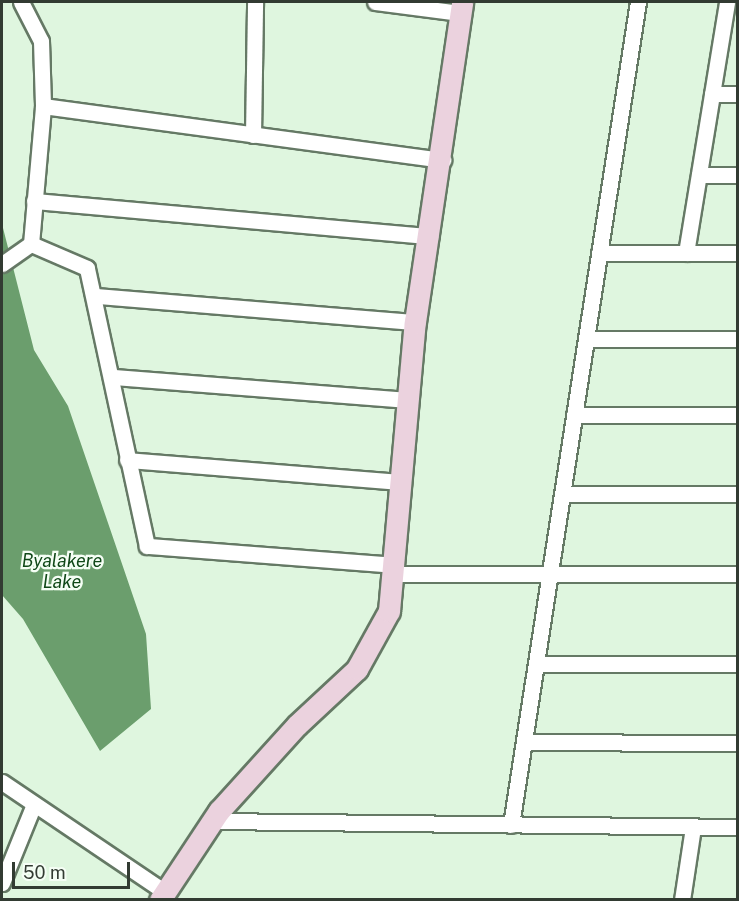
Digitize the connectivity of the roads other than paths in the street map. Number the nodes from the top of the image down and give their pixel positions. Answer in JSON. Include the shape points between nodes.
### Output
{"nodes":[{"id":1,"x":21,"y":2,"type":"edge"},
{"id":2,"x":255,"y":2,"type":"edge"},
{"id":3,"x":375,"y":2,"type":"edge"},
{"id":4,"x":638,"y":2,"type":"edge"},
{"id":5,"x":461,"y":7,"type":"edge"},
{"id":6,"x":730,"y":11,"type":"edge"},
{"id":7,"x":712,"y":94,"type":"junction"},
{"id":8,"x":738,"y":94,"type":"edge"},
{"id":9,"x":43,"y":106,"type":"junction"},
{"id":10,"x":253,"y":135,"type":"junction"},
{"id":11,"x":443,"y":160,"type":"junction"},
{"id":12,"x":699,"y":175,"type":"junction"},
{"id":13,"x":738,"y":175,"type":"edge"},
{"id":14,"x":34,"y":201,"type":"junction"},
{"id":15,"x":430,"y":236,"type":"junction"},
{"id":16,"x":31,"y":244,"type":"junction"},
{"id":17,"x":599,"y":253,"type":"junction"},
{"id":18,"x":686,"y":253,"type":"junction"},
{"id":19,"x":738,"y":253,"type":"edge"},
{"id":20,"x":2,"y":264,"type":"edge"},
{"id":21,"x":97,"y":296,"type":"junction"},
{"id":22,"x":415,"y":322,"type":"junction"},
{"id":23,"x":586,"y":339,"type":"junction"},
{"id":24,"x":738,"y":339,"type":"edge"},
{"id":25,"x":115,"y":377,"type":"junction"},
{"id":26,"x":406,"y":400,"type":"junction"},
{"id":27,"x":574,"y":415,"type":"junction"},
{"id":28,"x":738,"y":415,"type":"edge"},
{"id":29,"x":127,"y":460,"type":"junction"},
{"id":30,"x":399,"y":482,"type":"junction"},
{"id":31,"x":562,"y":494,"type":"junction"},
{"id":32,"x":738,"y":494,"type":"edge"},
{"id":33,"x":395,"y":570,"type":"junction"},
{"id":34,"x":550,"y":574,"type":"junction"},
{"id":35,"x":738,"y":574,"type":"edge"},
{"id":36,"x":536,"y":664,"type":"junction"},
{"id":37,"x":738,"y":664,"type":"edge"},
{"id":38,"x":524,"y":742,"type":"junction"},
{"id":39,"x":738,"y":743,"type":"edge"},
{"id":40,"x":2,"y":782,"type":"edge"},
{"id":41,"x":34,"y":804,"type":"junction"},
{"id":42,"x":212,"y":822,"type":"junction"},
{"id":43,"x":511,"y":825,"type":"junction"},
{"id":44,"x":693,"y":827,"type":"junction"},
{"id":45,"x":738,"y":827,"type":"edge"},
{"id":46,"x":2,"y":882,"type":"edge"},
{"id":47,"x":163,"y":896,"type":"edge"},
{"id":48,"x":682,"y":900,"type":"edge"}],
"edges":[{"from":1,"to":9,"type":"street","via":[[41,41]]},
{"from":2,"to":10,"type":"street"},
{"from":3,"to":5,"type":"street"},
{"from":4,"to":17,"type":"street"},
{"from":5,"to":11,"type":"main road"},
{"from":6,"to":7,"type":"street"},
{"from":7,"to":8,"type":"street"},
{"from":7,"to":12,"type":"street"},
{"from":9,"to":10,"type":"street"},
{"from":9,"to":14,"type":"street"},
{"from":10,"to":11,"type":"street"},
{"from":11,"to":15,"type":"main road"},
{"from":12,"to":13,"type":"street"},
{"from":12,"to":18,"type":"street"},
{"from":14,"to":15,"type":"street"},
{"from":14,"to":16,"type":"street"},
{"from":15,"to":22,"type":"main road"},
{"from":16,"to":20,"type":"street"},
{"from":16,"to":21,"type":"street","via":[[87,268]]},
{"from":17,"to":18,"type":"street"},
{"from":17,"to":23,"type":"street"},
{"from":18,"to":19,"type":"street"},
{"from":21,"to":22,"type":"street"},
{"from":21,"to":25,"type":"street"},
{"from":22,"to":26,"type":"main road"},
{"from":23,"to":24,"type":"street"},
{"from":23,"to":27,"type":"street"},
{"from":25,"to":26,"type":"street"},
{"from":25,"to":29,"type":"street"},
{"from":26,"to":30,"type":"main road"},
{"from":27,"to":28,"type":"street"},
{"from":27,"to":31,"type":"street"},
{"from":29,"to":30,"type":"street"},
{"from":29,"to":33,"type":"street","via":[[147,546]]},
{"from":30,"to":33,"type":"main road"},
{"from":31,"to":32,"type":"street"},
{"from":31,"to":34,"type":"street"},
{"from":33,"to":34,"type":"street"},
{"from":33,"to":42,"type":"main road","via":[[389,610],[357,669],[297,725]]},
{"from":34,"to":35,"type":"street"},
{"from":34,"to":36,"type":"street"},
{"from":36,"to":37,"type":"street"},
{"from":36,"to":38,"type":"street"},
{"from":38,"to":39,"type":"street"},
{"from":38,"to":43,"type":"street"},
{"from":40,"to":41,"type":"street"},
{"from":41,"to":46,"type":"street"},
{"from":41,"to":47,"type":"street"},
{"from":42,"to":43,"type":"street"},
{"from":42,"to":47,"type":"main road"},
{"from":43,"to":44,"type":"street"},
{"from":44,"to":45,"type":"street"},
{"from":44,"to":48,"type":"street"}]}
